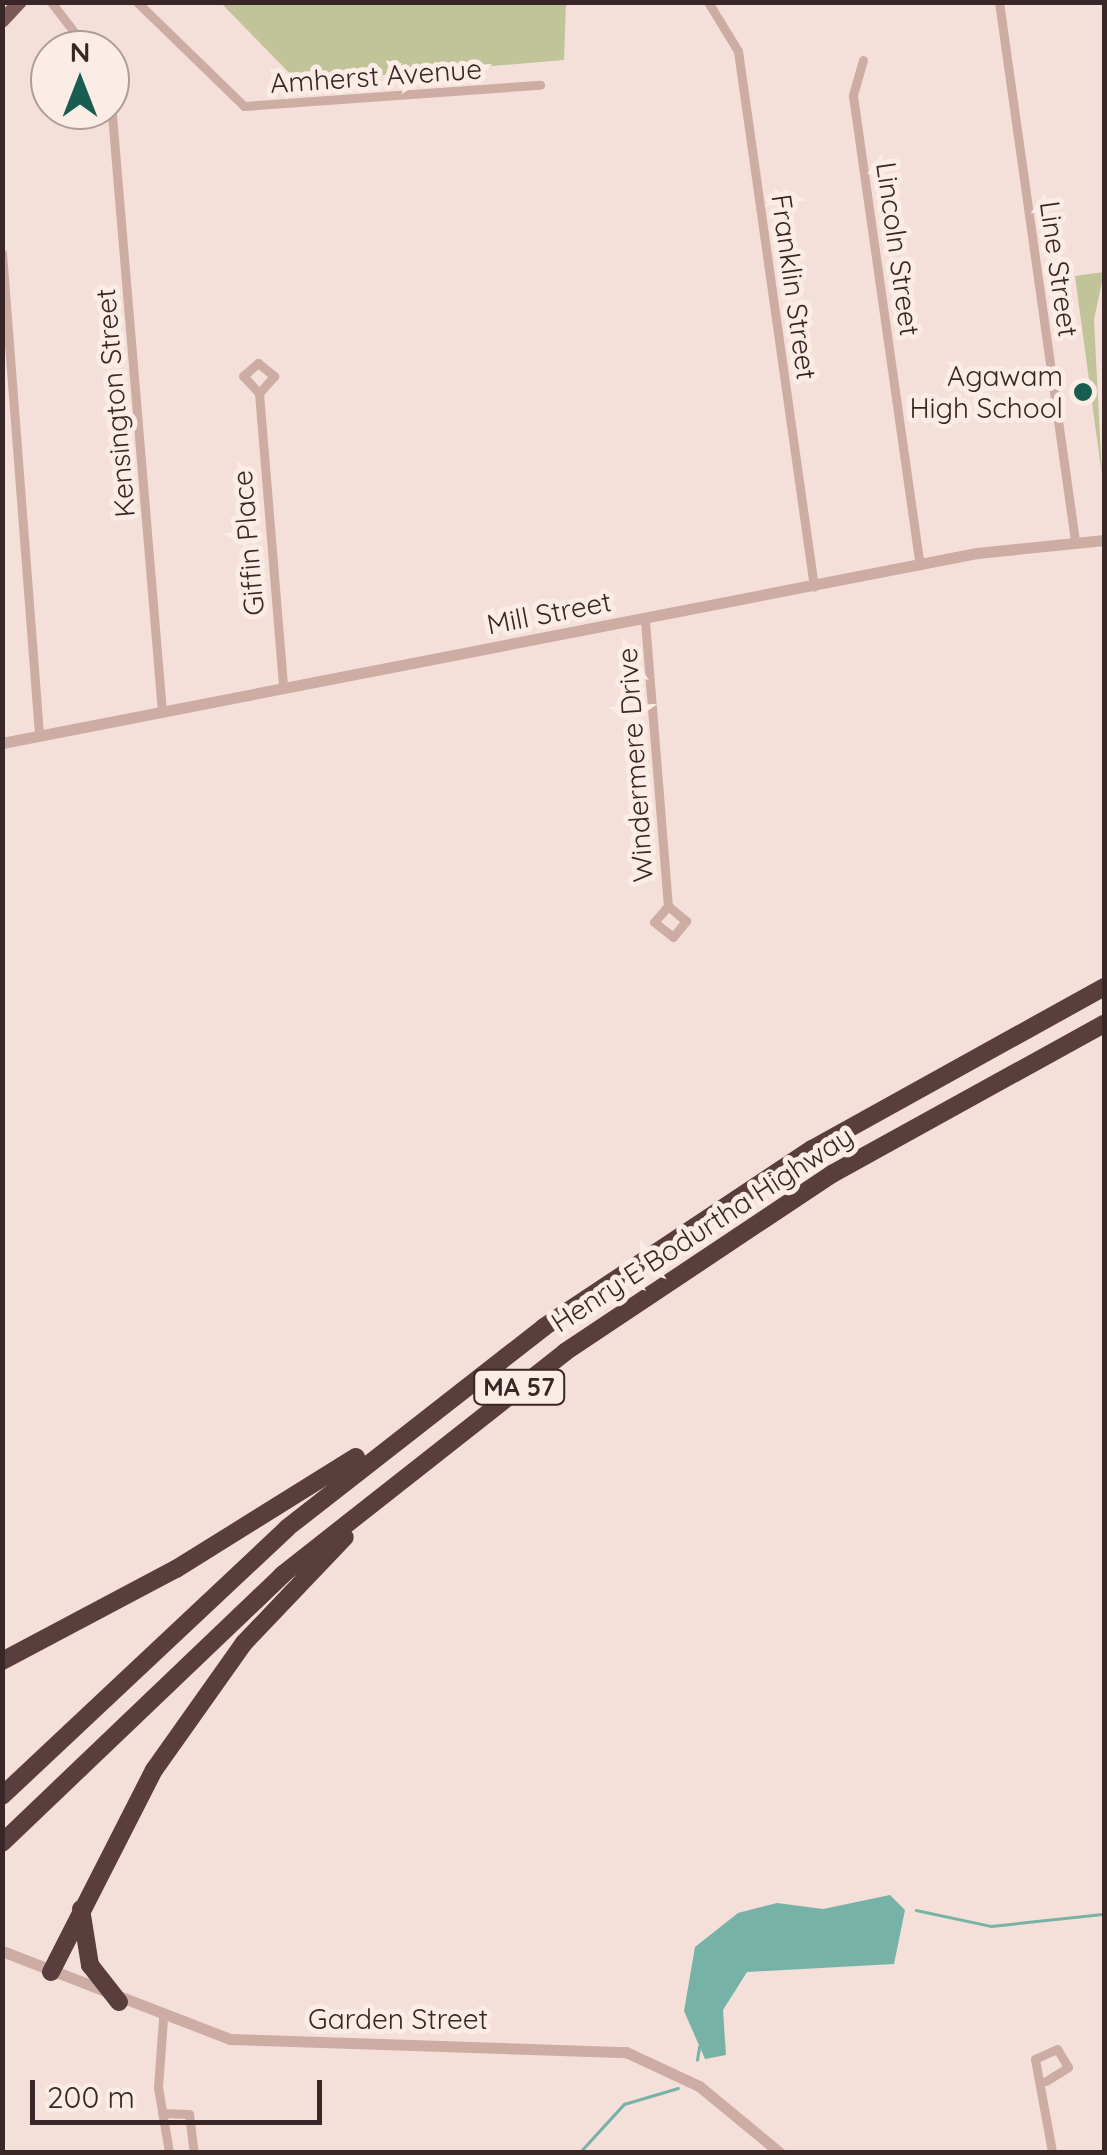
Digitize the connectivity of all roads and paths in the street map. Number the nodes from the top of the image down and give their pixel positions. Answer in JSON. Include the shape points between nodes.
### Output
{"nodes":[{"id":1,"x":20,"y":2,"type":"edge"},
{"id":2,"x":51,"y":2,"type":"edge"},
{"id":3,"x":137,"y":2,"type":"edge"},
{"id":4,"x":708,"y":2,"type":"edge"},
{"id":5,"x":999,"y":2,"type":"edge"},
{"id":6,"x":2,"y":21,"type":"edge"},
{"id":7,"x":73,"y":30,"type":"edge"},
{"id":8,"x":863,"y":60,"type":"dead end"},
{"id":9,"x":540,"y":85,"type":"dead end"},
{"id":10,"x":113,"y":130,"type":"edge"},
{"id":11,"x":2,"y":254,"type":"edge"},
{"id":12,"x":259,"y":393,"type":"dead end"},
{"id":13,"x":1104,"y":540,"type":"edge"},
{"id":14,"x":1075,"y":542,"type":"junction"},
{"id":15,"x":920,"y":564,"type":"junction"},
{"id":16,"x":814,"y":586,"type":"junction"},
{"id":17,"x":645,"y":620,"type":"junction"},
{"id":18,"x":282,"y":688,"type":"junction"},
{"id":19,"x":162,"y":712,"type":"junction"},
{"id":20,"x":39,"y":736,"type":"junction"},
{"id":21,"x":2,"y":743,"type":"edge"},
{"id":22,"x":668,"y":906,"type":"dead end"},
{"id":23,"x":1104,"y":987,"type":"edge"},
{"id":24,"x":1104,"y":1024,"type":"edge"},
{"id":25,"x":536,"y":1374,"type":"junction"},
{"id":26,"x":458,"y":1392,"type":"junction"},
{"id":27,"x":2,"y":1661,"type":"edge"},
{"id":28,"x":2,"y":1796,"type":"edge"},
{"id":29,"x":2,"y":1843,"type":"edge"},
{"id":30,"x":92,"y":1877,"type":"junction"},
{"id":31,"x":2,"y":1951,"type":"edge"},
{"id":32,"x":50,"y":1972,"type":"junction"},
{"id":33,"x":119,"y":2002,"type":"junction"},
{"id":34,"x":163,"y":2019,"type":"junction"},
{"id":35,"x":1046,"y":2081,"type":"dead end"},
{"id":36,"x":162,"y":2113,"type":"junction"},
{"id":37,"x":168,"y":2152,"type":"edge"},
{"id":38,"x":194,"y":2152,"type":"edge"},
{"id":39,"x":779,"y":2152,"type":"edge"},
{"id":40,"x":1052,"y":2152,"type":"edge"}],
"edges":[{"from":1,"to":6,"type":"main road"},
{"from":2,"to":7,"type":"street"},
{"from":3,"to":9,"type":"street","name":"Amherst Avenue","via":[[244,106]]},
{"from":4,"to":16,"type":"street","name":"Franklin Street","via":[[730,28],[739,58]]},
{"from":5,"to":14,"type":"street","name":"Line Street"},
{"from":8,"to":15,"type":"street","name":"Lincoln Street","via":[[853,96]]},
{"from":10,"to":19,"type":"street","name":"Kensington Street"},
{"from":11,"to":20,"type":"street"},
{"from":12,"to":18,"type":"street","name":"Giffin Place"},
{"from":13,"to":14,"type":"street","name":"Mill Street"},
{"from":14,"to":15,"type":"street","name":"Mill Street"},
{"from":15,"to":16,"type":"street","name":"Mill Street"},
{"from":16,"to":17,"type":"street","name":"Mill Street"},
{"from":17,"to":18,"type":"street","name":"Mill Street"},
{"from":17,"to":22,"type":"street","name":"Windermere Drive"},
{"from":18,"to":19,"type":"street","name":"Mill Street"},
{"from":19,"to":20,"type":"street","name":"Mill Street"},
{"from":20,"to":21,"type":"street","name":"Mill Street"},
{"from":23,"to":26,"type":"highway","name":"Henry E Bodurtha Highway","number":"MA 57","via":[[781,1168]]},
{"from":24,"to":25,"type":"highway","name":"Henry E Bodurtha Highway","number":"MA 57","via":[[832,1174]]},
{"from":25,"to":29,"type":"highway","name":"Henry E Bodurtha Highway","number":"MA 57","via":[[282,1575]]},
{"from":25,"to":30,"type":"highway","via":[[268,1616],[165,1754]]},
{"from":26,"to":27,"type":"highway","via":[[238,1533]]},
{"from":26,"to":28,"type":"highway","name":"Henry E Bodurtha Highway","number":"MA 57","via":[[234,1575]]},
{"from":30,"to":32,"type":"highway"},
{"from":30,"to":33,"type":"highway","via":[[82,1940]]},
{"from":31,"to":32,"type":"street","name":"Garden Street"},
{"from":32,"to":33,"type":"street","name":"Garden Street"},
{"from":33,"to":34,"type":"street","name":"Garden Street"},
{"from":34,"to":36,"type":"street"},
{"from":34,"to":39,"type":"street","name":"Garden Street","via":[[266,2043],[616,2050],[699,2086]]},
{"from":35,"to":40,"type":"street"},
{"from":36,"to":37,"type":"street"},
{"from":36,"to":38,"type":"street","via":[[189,2114]]}]}
